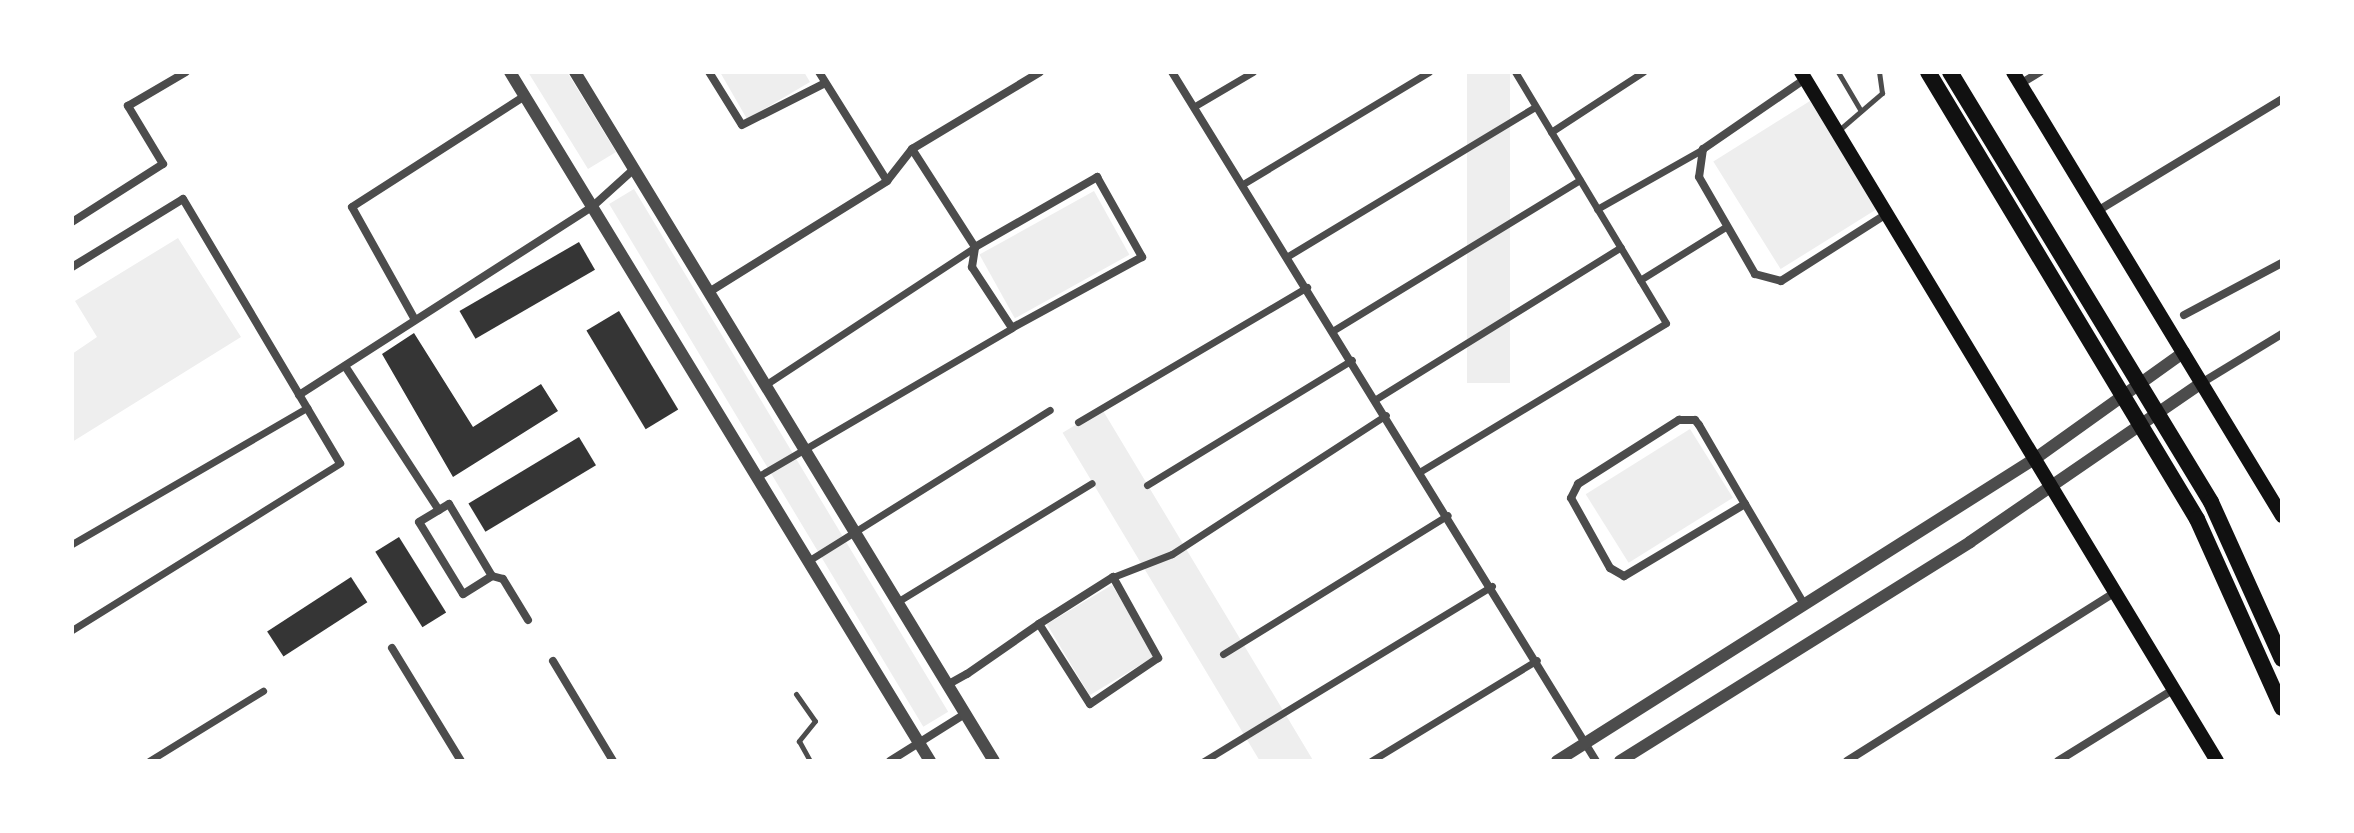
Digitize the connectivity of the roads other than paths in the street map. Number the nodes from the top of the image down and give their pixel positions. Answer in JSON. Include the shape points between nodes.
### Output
{"nodes":[{"id":1,"x":186,"y":72,"type":"edge"},
{"id":2,"x":510,"y":72,"type":"edge"},
{"id":3,"x":575,"y":72,"type":"edge"},
{"id":4,"x":709,"y":72,"type":"edge"},
{"id":5,"x":819,"y":72,"type":"edge"},
{"id":6,"x":1040,"y":72,"type":"edge"},
{"id":7,"x":1172,"y":72,"type":"edge"},
{"id":8,"x":1253,"y":72,"type":"edge"},
{"id":9,"x":1429,"y":72,"type":"edge"},
{"id":10,"x":1515,"y":72,"type":"edge"},
{"id":11,"x":1643,"y":72,"type":"edge"},
{"id":12,"x":1838,"y":72,"type":"edge"},
{"id":13,"x":1879,"y":72,"type":"edge"},
{"id":14,"x":1928,"y":72,"type":"edge"},
{"id":15,"x":1950,"y":72,"type":"edge"},
{"id":16,"x":2040,"y":72,"type":"edge"},
{"id":17,"x":1024,"y":75,"type":"edge"},
{"id":18,"x":1803,"y":75,"type":"edge"},
{"id":19,"x":2016,"y":78,"type":"edge"},
{"id":20,"x":825,"y":83,"type":"junction"},
{"id":21,"x":525,"y":96,"type":"junction"},
{"id":22,"x":2282,"y":99,"type":"edge"},
{"id":23,"x":1195,"y":106,"type":"junction"},
{"id":24,"x":1535,"y":107,"type":"junction"},
{"id":25,"x":1861,"y":111,"type":"junction"},
{"id":26,"x":1839,"y":131,"type":"junction"},
{"id":27,"x":1551,"y":132,"type":"junction"},
{"id":28,"x":912,"y":149,"type":"junction"},
{"id":29,"x":1703,"y":149,"type":"junction"},
{"id":30,"x":634,"y":169,"type":"junction"},
{"id":31,"x":1580,"y":180,"type":"junction"},
{"id":32,"x":887,"y":181,"type":"junction"},
{"id":33,"x":1243,"y":184,"type":"junction"},
{"id":34,"x":592,"y":207,"type":"junction"},
{"id":35,"x":1597,"y":209,"type":"junction"},
{"id":36,"x":2099,"y":210,"type":"junction"},
{"id":37,"x":1889,"y":212,"type":"junction"},
{"id":38,"x":72,"y":222,"type":"edge"},
{"id":39,"x":1727,"y":226,"type":"junction"},
{"id":40,"x":975,"y":247,"type":"junction"},
{"id":41,"x":1621,"y":247,"type":"junction"},
{"id":42,"x":1288,"y":256,"type":"junction"},
{"id":43,"x":2282,"y":263,"type":"edge"},
{"id":44,"x":72,"y":267,"type":"edge"},
{"id":45,"x":1640,"y":280,"type":"junction"},
{"id":46,"x":1307,"y":287,"type":"junction"},
{"id":47,"x":709,"y":292,"type":"junction"},
{"id":48,"x":2184,"y":315,"type":"dead end"},
{"id":49,"x":414,"y":318,"type":"junction"},
{"id":50,"x":1012,"y":328,"type":"junction"},
{"id":51,"x":1334,"y":330,"type":"junction"},
{"id":52,"x":2282,"y":334,"type":"edge"},
{"id":53,"x":2184,"y":352,"type":"junction"},
{"id":54,"x":1352,"y":360,"type":"junction"},
{"id":55,"x":345,"y":366,"type":"junction"},
{"id":56,"x":2137,"y":382,"type":"junction"},
{"id":57,"x":2203,"y":382,"type":"junction"},
{"id":58,"x":765,"y":385,"type":"junction"},
{"id":59,"x":2121,"y":394,"type":"junction"},
{"id":60,"x":299,"y":395,"type":"junction"},
{"id":61,"x":1376,"y":399,"type":"junction"},
{"id":62,"x":307,"y":408,"type":"junction"},
{"id":63,"x":1050,"y":410,"type":"dead end"},
{"id":64,"x":2157,"y":410,"type":"junction"},
{"id":65,"x":1386,"y":415,"type":"junction"},
{"id":66,"x":1078,"y":422,"type":"dead end"},
{"id":67,"x":2139,"y":423,"type":"junction"},
{"id":68,"x":807,"y":453,"type":"junction"},
{"id":69,"x":2036,"y":458,"type":"junction"},
{"id":70,"x":340,"y":463,"type":"joint"},
{"id":71,"x":1421,"y":471,"type":"junction"},
{"id":72,"x":757,"y":477,"type":"junction"},
{"id":73,"x":1092,"y":483,"type":"dead end"},
{"id":74,"x":1147,"y":485,"type":"dead end"},
{"id":75,"x":2052,"y":486,"type":"junction"},
{"id":76,"x":1745,"y":504,"type":"junction"},
{"id":77,"x":2280,"y":508,"type":"edge"},
{"id":78,"x":439,"y":510,"type":"junction"},
{"id":79,"x":1448,"y":515,"type":"junction"},
{"id":80,"x":855,"y":532,"type":"junction"},
{"id":81,"x":72,"y":544,"type":"edge"},
{"id":82,"x":808,"y":561,"type":"junction"},
{"id":83,"x":492,"y":576,"type":"junction"},
{"id":84,"x":1113,"y":577,"type":"junction"},
{"id":85,"x":1492,"y":586,"type":"junction"},
{"id":86,"x":2115,"y":592,"type":"junction"},
{"id":87,"x":897,"y":602,"type":"junction"},
{"id":88,"x":1806,"y":608,"type":"junction"},
{"id":89,"x":528,"y":620,"type":"dead end"},
{"id":90,"x":1039,"y":624,"type":"junction"},
{"id":91,"x":72,"y":630,"type":"edge"},
{"id":92,"x":392,"y":648,"type":"dead end"},
{"id":93,"x":1223,"y":654,"type":"dead end"},
{"id":94,"x":2282,"y":659,"type":"edge"},
{"id":95,"x":1537,"y":660,"type":"junction"},
{"id":96,"x":553,"y":661,"type":"dead end"},
{"id":97,"x":947,"y":685,"type":"junction"},
{"id":98,"x":2174,"y":689,"type":"junction"},
{"id":99,"x":263,"y":691,"type":"dead end"},
{"id":100,"x":796,"y":694,"type":"dead end"},
{"id":101,"x":2282,"y":708,"type":"edge"},
{"id":102,"x":965,"y":714,"type":"junction"},
{"id":103,"x":919,"y":743,"type":"junction"},
{"id":104,"x":1585,"y":743,"type":"junction"},
{"id":105,"x":149,"y":761,"type":"edge"},
{"id":106,"x":461,"y":761,"type":"edge"},
{"id":107,"x":613,"y":761,"type":"edge"},
{"id":108,"x":810,"y":761,"type":"edge"},
{"id":109,"x":890,"y":761,"type":"edge"},
{"id":110,"x":930,"y":761,"type":"edge"},
{"id":111,"x":994,"y":761,"type":"edge"},
{"id":112,"x":1204,"y":761,"type":"edge"},
{"id":113,"x":1371,"y":761,"type":"edge"},
{"id":114,"x":1557,"y":761,"type":"edge"},
{"id":115,"x":1596,"y":761,"type":"edge"},
{"id":116,"x":1620,"y":761,"type":"edge"},
{"id":117,"x":1847,"y":761,"type":"edge"},
{"id":118,"x":2058,"y":761,"type":"edge"},
{"id":119,"x":2217,"y":761,"type":"edge"}],
"edges":[{"from":1,"to":38,"type":"street","via":[[128,106],[163,164]]},
{"from":2,"to":21,"type":"street"},
{"from":3,"to":30,"type":"street"},
{"from":4,"to":20,"type":"street","via":[[742,125]]},
{"from":5,"to":20,"type":"street"},
{"from":6,"to":17,"type":"street"},
{"from":7,"to":23,"type":"street"},
{"from":8,"to":23,"type":"street"},
{"from":9,"to":33,"type":"street"},
{"from":10,"to":24,"type":"street"},
{"from":11,"to":27,"type":"street"},
{"from":12,"to":25,"type":"lane"},
{"from":13,"to":25,"type":"lane","via":[[1882,93]]},
{"from":14,"to":59,"type":"main road"},
{"from":15,"to":56,"type":"main road"},
{"from":16,"to":19,"type":"street"},
{"from":17,"to":28,"type":"street"},
{"from":18,"to":26,"type":"main road"},
{"from":18,"to":29,"type":"street"},
{"from":19,"to":36,"type":"main road"},
{"from":20,"to":32,"type":"street"},
{"from":21,"to":34,"type":"street"},
{"from":21,"to":49,"type":"street","via":[[352,207]]},
{"from":22,"to":36,"type":"street"},
{"from":23,"to":33,"type":"street"},
{"from":24,"to":27,"type":"street"},
{"from":24,"to":42,"type":"street"},
{"from":25,"to":26,"type":"lane"},
{"from":26,"to":37,"type":"main road"},
{"from":27,"to":31,"type":"street"},
{"from":28,"to":32,"type":"street"},
{"from":28,"to":40,"type":"street"},
{"from":29,"to":35,"type":"street"},
{"from":29,"to":39,"type":"street","via":[[1699,177]]},
{"from":30,"to":34,"type":"street"},
{"from":30,"to":47,"type":"street"},
{"from":31,"to":35,"type":"street"},
{"from":31,"to":51,"type":"street"},
{"from":32,"to":47,"type":"street"},
{"from":33,"to":42,"type":"street"},
{"from":34,"to":49,"type":"street"},
{"from":34,"to":72,"type":"street"},
{"from":35,"to":41,"type":"street"},
{"from":36,"to":53,"type":"main road"},
{"from":37,"to":39,"type":"street","via":[[1781,281],[1755,274]]},
{"from":37,"to":69,"type":"main road"},
{"from":39,"to":45,"type":"street"},
{"from":40,"to":50,"type":"street","via":[[972,267]]},
{"from":40,"to":50,"type":"street","via":[[1097,177],[1142,257]]},
{"from":40,"to":58,"type":"street"},
{"from":41,"to":45,"type":"street"},
{"from":41,"to":61,"type":"street"},
{"from":42,"to":46,"type":"street"},
{"from":43,"to":48,"type":"street"},
{"from":44,"to":60,"type":"street","via":[[183,199]]},
{"from":45,"to":71,"type":"street","via":[[1666,323]]},
{"from":46,"to":51,"type":"street"},
{"from":46,"to":66,"type":"street"},
{"from":47,"to":58,"type":"street"},
{"from":49,"to":55,"type":"street"},
{"from":50,"to":68,"type":"street"},
{"from":51,"to":54,"type":"street"},
{"from":52,"to":57,"type":"street"},
{"from":53,"to":56,"type":"street"},
{"from":53,"to":57,"type":"main road"},
{"from":54,"to":61,"type":"street"},
{"from":54,"to":74,"type":"street"},
{"from":55,"to":60,"type":"street"},
{"from":55,"to":78,"type":"street"},
{"from":56,"to":59,"type":"street"},
{"from":56,"to":64,"type":"main road"},
{"from":57,"to":64,"type":"street"},
{"from":57,"to":77,"type":"main road"},
{"from":58,"to":68,"type":"street"},
{"from":59,"to":67,"type":"main road"},
{"from":59,"to":69,"type":"street"},
{"from":60,"to":62,"type":"street"},
{"from":61,"to":65,"type":"street"},
{"from":62,"to":70,"type":"street"},
{"from":62,"to":81,"type":"street"},
{"from":63,"to":80,"type":"street"},
{"from":64,"to":67,"type":"street"},
{"from":64,"to":94,"type":"main road","via":[[2211,502]]},
{"from":65,"to":71,"type":"street"},
{"from":65,"to":84,"type":"street","via":[[1172,554]]},
{"from":67,"to":75,"type":"street"},
{"from":67,"to":101,"type":"main road","via":[[2197,519]]},
{"from":68,"to":72,"type":"street"},
{"from":68,"to":80,"type":"street"},
{"from":69,"to":75,"type":"main road"},
{"from":69,"to":88,"type":"street"},
{"from":70,"to":91,"type":"street"},
{"from":71,"to":79,"type":"street"},
{"from":72,"to":82,"type":"street"},
{"from":73,"to":87,"type":"street"},
{"from":75,"to":86,"type":"main road"},
{"from":75,"to":116,"type":"street"},
{"from":76,"to":76,"type":"street","via":[[1624,576],[1610,568],[1571,498],[1578,484],[1684,418],[1699,425]]},
{"from":76,"to":88,"type":"street"},
{"from":78,"to":83,"type":"street","via":[[449,504]]},
{"from":78,"to":83,"type":"street","via":[[419,522],[463,594]]},
{"from":79,"to":85,"type":"street"},
{"from":79,"to":93,"type":"street"},
{"from":80,"to":82,"type":"street"},
{"from":80,"to":87,"type":"street"},
{"from":82,"to":103,"type":"street"},
{"from":83,"to":89,"type":"street","via":[[503,579]]},
{"from":84,"to":90,"type":"street"},
{"from":84,"to":90,"type":"street","via":[[1158,658],[1090,704]]},
{"from":85,"to":95,"type":"street"},
{"from":85,"to":112,"type":"street"},
{"from":86,"to":98,"type":"main road"},
{"from":86,"to":117,"type":"street"},
{"from":87,"to":97,"type":"street"},
{"from":88,"to":104,"type":"street"},
{"from":90,"to":97,"type":"street"},
{"from":92,"to":106,"type":"street"},
{"from":95,"to":104,"type":"street"},
{"from":95,"to":113,"type":"street"},
{"from":96,"to":107,"type":"street"},
{"from":97,"to":102,"type":"street"},
{"from":98,"to":118,"type":"street"},
{"from":98,"to":119,"type":"main road"},
{"from":99,"to":105,"type":"street"},
{"from":100,"to":108,"type":"lane","via":[[815,721],[799,741]]},
{"from":102,"to":103,"type":"street"},
{"from":102,"to":111,"type":"street"},
{"from":103,"to":109,"type":"street"},
{"from":103,"to":110,"type":"street"},
{"from":104,"to":114,"type":"street"},
{"from":104,"to":115,"type":"street"}]}
